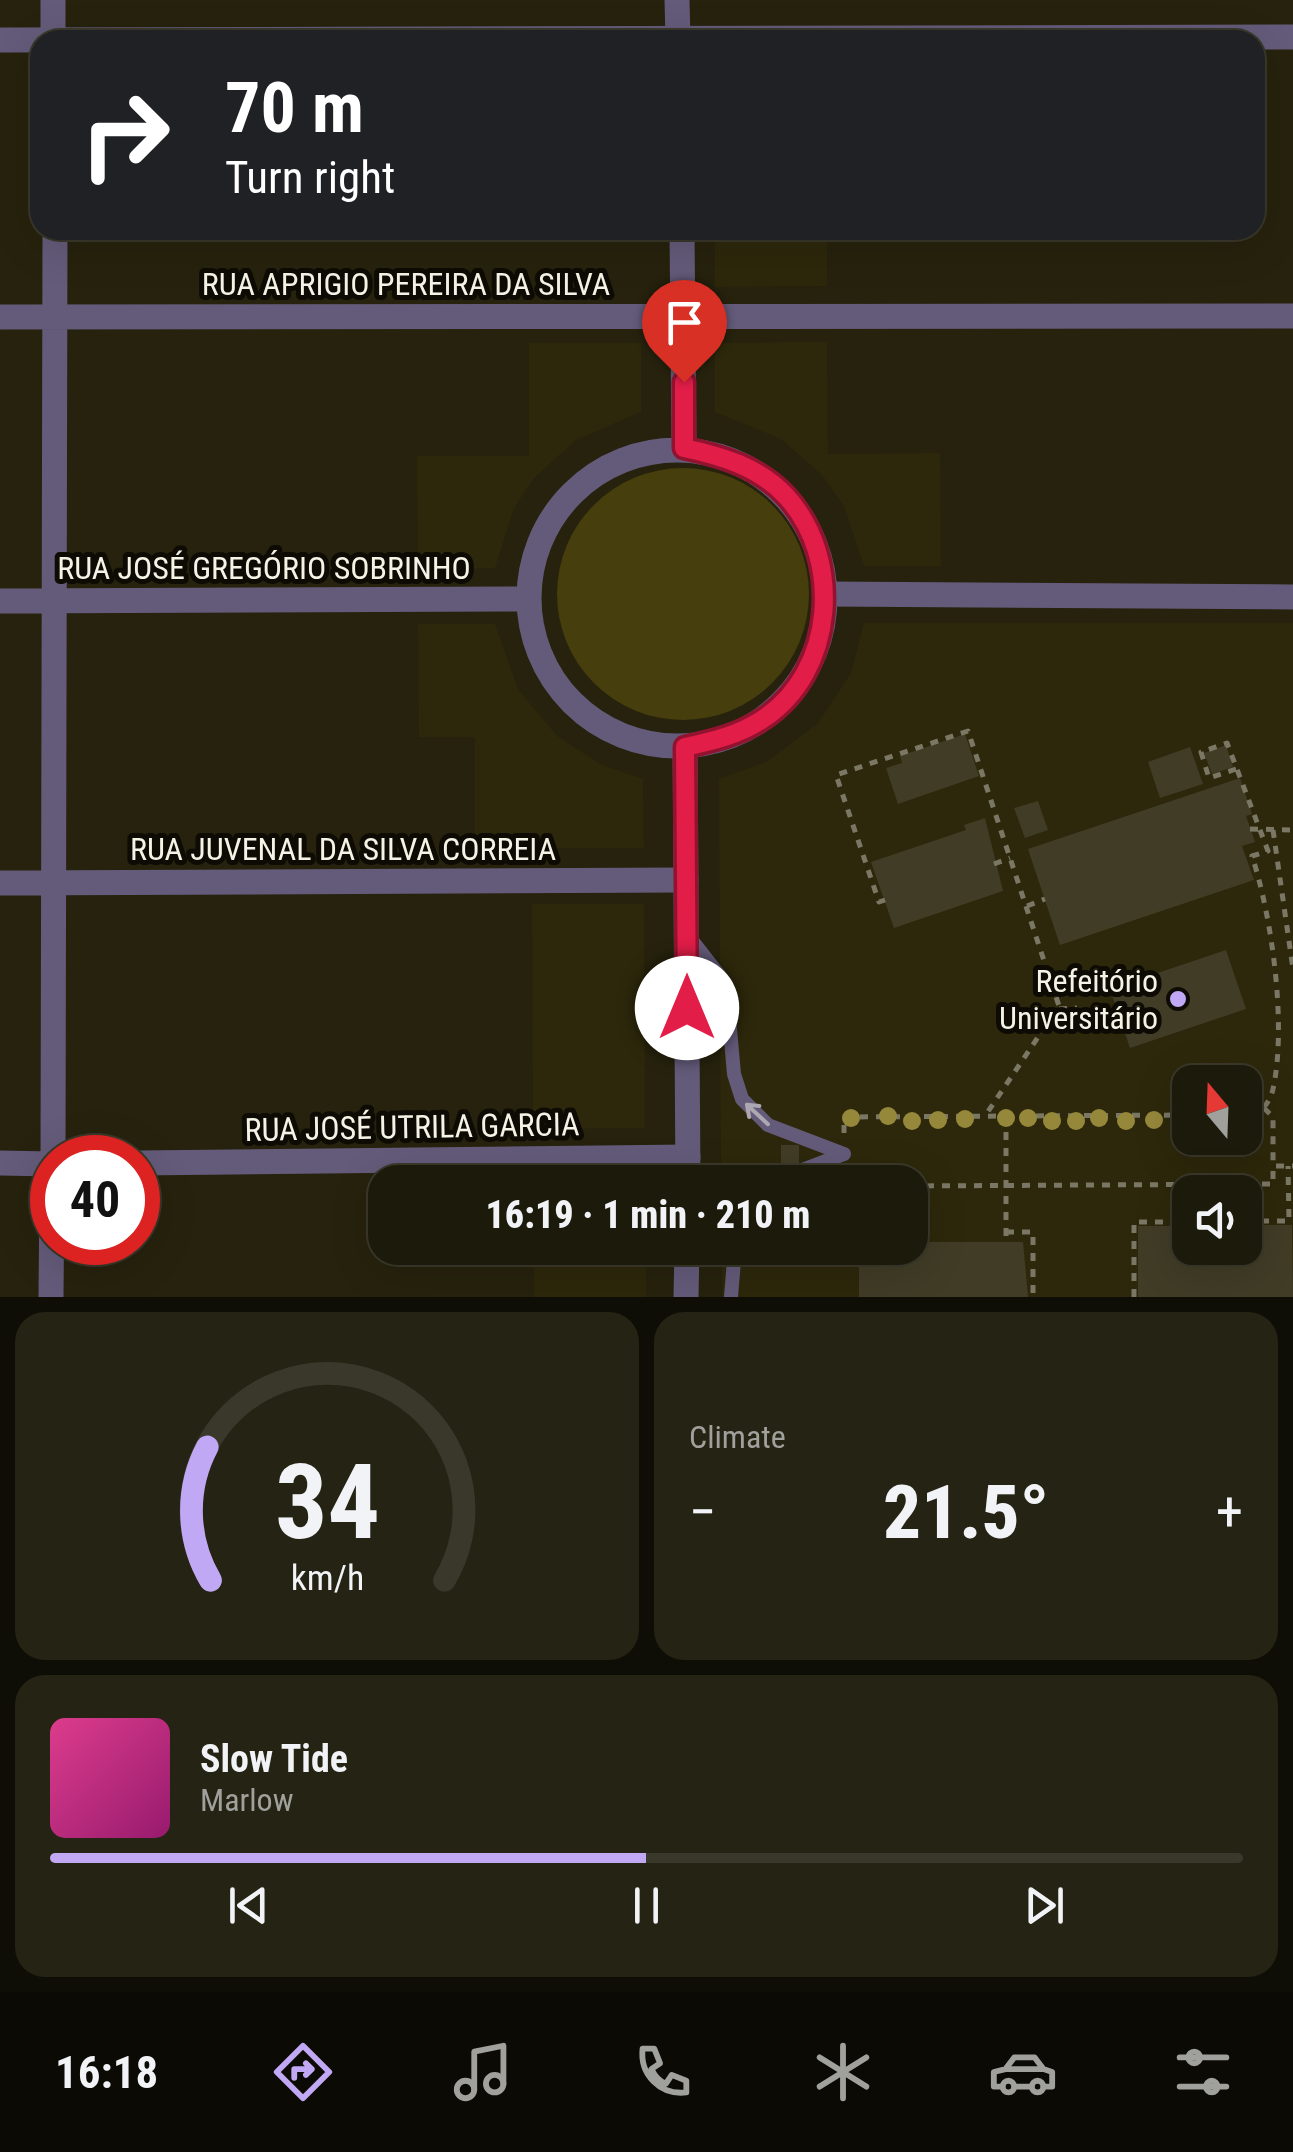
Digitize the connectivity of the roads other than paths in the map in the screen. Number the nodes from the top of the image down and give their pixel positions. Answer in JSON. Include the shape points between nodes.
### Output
{"nodes":[{"id":1,"x":53,"y":0,"type":"edge"},
{"id":2,"x":677,"y":0,"type":"edge"},
{"id":3,"x":53,"y":30,"type":"edge"},
{"id":4,"x":678,"y":30,"type":"edge"},
{"id":5,"x":1265,"y":37,"type":"edge"},
{"id":6,"x":1293,"y":37,"type":"edge"},
{"id":7,"x":0,"y":40,"type":"edge"},
{"id":8,"x":30,"y":40,"type":"edge"},
{"id":9,"x":55,"y":240,"type":"edge"},
{"id":10,"x":682,"y":240,"type":"edge"},
{"id":11,"x":56,"y":316,"type":"junction"},
{"id":12,"x":683,"y":316,"type":"junction"},
{"id":13,"x":1293,"y":316,"type":"edge"},
{"id":14,"x":0,"y":318,"type":"edge"},
{"id":15,"x":684,"y":448,"type":"junction"},
{"id":16,"x":826,"y":594,"type":"junction"},
{"id":17,"x":1293,"y":598,"type":"edge"},
{"id":18,"x":528,"y":599,"type":"junction"},
{"id":19,"x":55,"y":600,"type":"junction"},
{"id":20,"x":0,"y":601,"type":"edge"},
{"id":21,"x":685,"y":747,"type":"junction"},
{"id":22,"x":686,"y":880,"type":"junction"},
{"id":23,"x":0,"y":882,"type":"edge"},
{"id":24,"x":52,"y":883,"type":"junction"},
{"id":25,"x":687,"y":934,"type":"junction"},
{"id":26,"x":53,"y":1135,"type":"edge"},
{"id":27,"x":30,"y":1162,"type":"edge"},
{"id":28,"x":160,"y":1163,"type":"edge"},
{"id":29,"x":0,"y":1164,"type":"edge"},
{"id":30,"x":688,"y":1165,"type":"edge"},
{"id":31,"x":815,"y":1165,"type":"edge"},
{"id":32,"x":368,"y":1166,"type":"edge"},
{"id":33,"x":51,"y":1265,"type":"edge"},
{"id":34,"x":686,"y":1265,"type":"edge"},
{"id":35,"x":733,"y":1265,"type":"edge"},
{"id":36,"x":51,"y":1297,"type":"edge"},
{"id":37,"x":686,"y":1297,"type":"edge"},
{"id":38,"x":731,"y":1297,"type":"edge"}],
"edges":[{"from":1,"to":3,"type":"street"},
{"from":2,"to":4,"type":"street"},
{"from":5,"to":6,"type":"street"},
{"from":7,"to":8,"type":"street"},
{"from":9,"to":11,"type":"street"},
{"from":10,"to":12,"type":"street"},
{"from":11,"to":12,"type":"street","name":"RUA APRIGIO PEREIRA DA SILVA"},
{"from":11,"to":14,"type":"street","name":"RUA APRIGIO PEREIRA DA SILVA"},
{"from":11,"to":19,"type":"street"},
{"from":12,"to":13,"type":"street","name":"RUA APRIGIO PEREIRA DA SILVA"},
{"from":12,"to":15,"type":"street"},
{"from":15,"to":16,"type":"street","via":[[755,471],[786,496],[808,528]]},
{"from":15,"to":18,"type":"street","via":[[632,456],[588,478],[554,513],[533,557]]},
{"from":16,"to":17,"type":"street"},
{"from":16,"to":21,"type":"street","via":[[818,647],[797,686],[766,717],[728,738]]},
{"from":18,"to":19,"type":"street","name":"RUA JOSÉ GREGÓRIO SOBRINHO"},
{"from":18,"to":21,"type":"street","via":[[534,644],[576,709],[627,738]]},
{"from":19,"to":20,"type":"street","name":"RUA JOSÉ GREGÓRIO SOBRINHO"},
{"from":19,"to":24,"type":"street"},
{"from":21,"to":22,"type":"street"},
{"from":22,"to":24,"type":"street","name":"RUA JUVENAL DA SILVA CORREIA"},
{"from":22,"to":25,"type":"street"},
{"from":23,"to":24,"type":"street","name":"RUA JUVENAL DA SILVA CORREIA"},
{"from":24,"to":26,"type":"street"},
{"from":25,"to":30,"type":"street"},
{"from":31,"to":25,"type":"lane","one_way":true,"via":[[844,1154],[768,1126],[742,1100],[726,984]]},
{"from":27,"to":29,"type":"street"},
{"from":28,"to":32,"type":"street","name":"RUA JOSÉ UTRILA GARCIA"},
{"from":33,"to":36,"type":"street"},
{"from":34,"to":37,"type":"street"},
{"from":35,"to":38,"type":"lane"}]}
